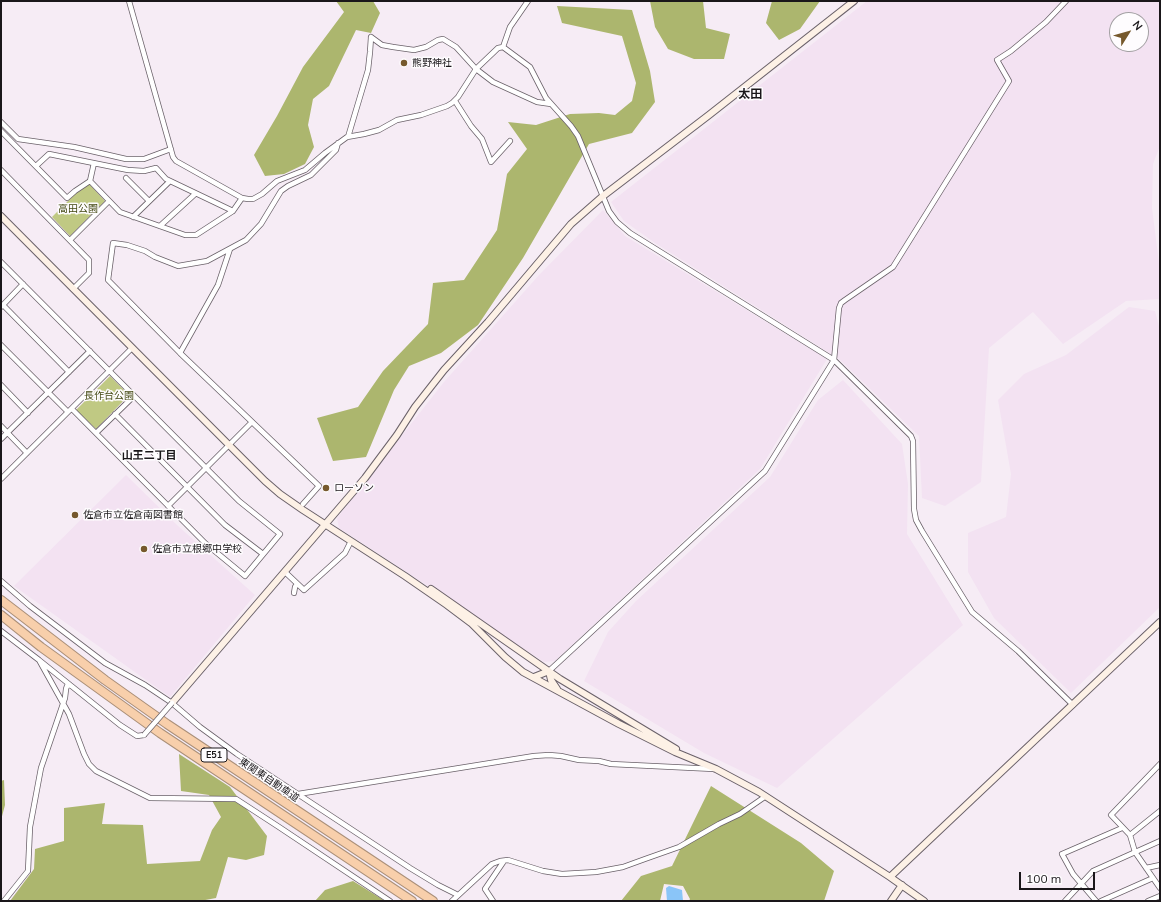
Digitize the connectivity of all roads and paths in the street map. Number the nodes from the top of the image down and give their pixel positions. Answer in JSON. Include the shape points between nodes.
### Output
{"nodes":[{"id":1,"x":128,"y":1,"type":"edge"},
{"id":2,"x":528,"y":1,"type":"edge"},
{"id":3,"x":854,"y":1,"type":"edge"},
{"id":4,"x":1066,"y":1,"type":"edge"},
{"id":5,"x":503,"y":47,"type":"junction"},
{"id":6,"x":476,"y":69,"type":"junction"},
{"id":7,"x":455,"y":101,"type":"junction"},
{"id":8,"x":551,"y":104,"type":"junction"},
{"id":9,"x":1,"y":122,"type":"edge"},
{"id":10,"x":1,"y":131,"type":"edge"},
{"id":11,"x":348,"y":137,"type":"junction"},
{"id":12,"x":510,"y":141,"type":"dead end"},
{"id":13,"x":338,"y":143,"type":"junction"},
{"id":14,"x":171,"y":150,"type":"junction"},
{"id":15,"x":94,"y":163,"type":"junction"},
{"id":16,"x":36,"y":166,"type":"junction"},
{"id":17,"x":1,"y":170,"type":"edge"},
{"id":18,"x":126,"y":178,"type":"dead end"},
{"id":19,"x":90,"y":181,"type":"junction"},
{"id":20,"x":170,"y":181,"type":"junction"},
{"id":21,"x":195,"y":194,"type":"junction"},
{"id":22,"x":603,"y":196,"type":"junction"},
{"id":23,"x":242,"y":198,"type":"junction"},
{"id":24,"x":109,"y":201,"type":"junction"},
{"id":25,"x":149,"y":201,"type":"junction"},
{"id":26,"x":233,"y":211,"type":"junction"},
{"id":27,"x":1,"y":216,"type":"edge"},
{"id":28,"x":133,"y":217,"type":"junction"},
{"id":29,"x":160,"y":226,"type":"junction"},
{"id":30,"x":70,"y":240,"type":"junction"},
{"id":31,"x":230,"y":249,"type":"junction"},
{"id":32,"x":1,"y":262,"type":"edge"},
{"id":33,"x":5,"y":266,"type":"junction"},
{"id":34,"x":1,"y":270,"type":"edge"},
{"id":35,"x":23,"y":284,"type":"junction"},
{"id":36,"x":73,"y":289,"type":"junction"},
{"id":37,"x":2,"y":306,"type":"edge"},
{"id":38,"x":1,"y":344,"type":"edge"},
{"id":39,"x":132,"y":348,"type":"junction"},
{"id":40,"x":90,"y":351,"type":"junction"},
{"id":41,"x":180,"y":353,"type":"junction"},
{"id":42,"x":834,"y":360,"type":"junction"},
{"id":43,"x":110,"y":371,"type":"junction"},
{"id":44,"x":69,"y":372,"type":"junction"},
{"id":45,"x":1,"y":386,"type":"edge"},
{"id":46,"x":48,"y":392,"type":"junction"},
{"id":47,"x":134,"y":396,"type":"junction"},
{"id":48,"x":70,"y":410,"type":"junction"},
{"id":49,"x":28,"y":413,"type":"junction"},
{"id":50,"x":115,"y":414,"type":"junction"},
{"id":51,"x":252,"y":422,"type":"junction"},
{"id":52,"x":1,"y":426,"type":"edge"},
{"id":53,"x":8,"y":433,"type":"junction"},
{"id":54,"x":96,"y":433,"type":"junction"},
{"id":55,"x":1,"y":440,"type":"edge"},
{"id":56,"x":229,"y":445,"type":"junction"},
{"id":57,"x":27,"y":453,"type":"junction"},
{"id":58,"x":206,"y":468,"type":"junction"},
{"id":59,"x":1,"y":479,"type":"edge"},
{"id":60,"x":187,"y":487,"type":"junction"},
{"id":61,"x":303,"y":504,"type":"dead end"},
{"id":62,"x":168,"y":506,"type":"junction"},
{"id":63,"x":326,"y":525,"type":"junction"},
{"id":64,"x":351,"y":541,"type":"junction"},
{"id":65,"x":262,"y":554,"type":"junction"},
{"id":66,"x":285,"y":572,"type":"junction"},
{"id":67,"x":405,"y":576,"type":"junction"},
{"id":68,"x":1,"y":581,"type":"edge"},
{"id":69,"x":297,"y":584,"type":"junction"},
{"id":70,"x":294,"y":594,"type":"dead end"},
{"id":71,"x":1,"y":600,"type":"edge"},
{"id":72,"x":1,"y":616,"type":"edge"},
{"id":73,"x":1160,"y":622,"type":"edge"},
{"id":74,"x":1,"y":631,"type":"edge"},
{"id":75,"x":39,"y":660,"type":"junction"},
{"id":76,"x":549,"y":671,"type":"junction"},
{"id":77,"x":534,"y":678,"type":"junction"},
{"id":78,"x":70,"y":685,"type":"junction"},
{"id":79,"x":558,"y":690,"type":"junction"},
{"id":80,"x":63,"y":702,"type":"junction"},
{"id":81,"x":172,"y":703,"type":"junction"},
{"id":82,"x":1073,"y":705,"type":"junction"},
{"id":83,"x":697,"y":762,"type":"junction"},
{"id":84,"x":1160,"y":764,"type":"edge"},
{"id":85,"x":716,"y":769,"type":"junction"},
{"id":86,"x":298,"y":794,"type":"junction"},
{"id":87,"x":766,"y":796,"type":"junction"},
{"id":88,"x":1160,"y":811,"type":"edge"},
{"id":89,"x":1122,"y":828,"type":"junction"},
{"id":90,"x":1130,"y":835,"type":"junction"},
{"id":91,"x":1160,"y":841,"type":"edge"},
{"id":92,"x":1135,"y":852,"type":"junction"},
{"id":93,"x":504,"y":861,"type":"junction"},
{"id":94,"x":1160,"y":865,"type":"edge"},
{"id":95,"x":1146,"y":868,"type":"junction"},
{"id":96,"x":890,"y":877,"type":"junction"},
{"id":97,"x":1153,"y":878,"type":"junction"},
{"id":98,"x":1081,"y":884,"type":"junction"},
{"id":99,"x":902,"y":885,"type":"junction"},
{"id":100,"x":1160,"y":888,"type":"edge"},
{"id":101,"x":458,"y":895,"type":"junction"},
{"id":102,"x":1160,"y":896,"type":"edge"},
{"id":103,"x":1095,"y":899,"type":"edge"},
{"id":104,"x":4,"y":901,"type":"edge"},
{"id":105,"x":390,"y":901,"type":"edge"},
{"id":106,"x":412,"y":901,"type":"edge"},
{"id":107,"x":433,"y":901,"type":"edge"},
{"id":108,"x":452,"y":901,"type":"edge"},
{"id":109,"x":493,"y":901,"type":"edge"},
{"id":110,"x":891,"y":901,"type":"edge"},
{"id":111,"x":924,"y":901,"type":"edge"},
{"id":112,"x":1065,"y":901,"type":"edge"},
{"id":113,"x":1089,"y":901,"type":"edge"},
{"id":114,"x":1101,"y":901,"type":"edge"},
{"id":115,"x":1148,"y":901,"type":"edge"}],
"edges":[{"from":1,"to":14,"type":"street"},
{"from":2,"to":5,"type":"street","via":[[510,27]]},
{"from":3,"to":22,"type":"street"},
{"from":4,"to":42,"type":"street","via":[[1046,22],[997,60],[1009,81],[893,267],[841,303]]},
{"from":5,"to":6,"type":"street","via":[[498,48]]},
{"from":5,"to":8,"type":"street","via":[[530,67]]},
{"from":6,"to":7,"type":"street"},
{"from":6,"to":8,"type":"street","via":[[493,82],[518,94],[537,102]]},
{"from":6,"to":11,"type":"street","via":[[456,47],[443,39],[414,50],[382,45],[370,37],[368,70]]},
{"from":7,"to":11,"type":"street","via":[[447,106],[397,120],[379,130]]},
{"from":7,"to":12,"type":"street","via":[[482,139],[492,162]]},
{"from":8,"to":22,"type":"street","via":[[578,136]]},
{"from":9,"to":14,"type":"street","via":[[18,139],[74,147],[126,159],[144,159]]},
{"from":10,"to":16,"type":"street"},
{"from":11,"to":13,"type":"street"},
{"from":13,"to":23,"type":"street","via":[[305,170],[277,182],[253,199]]},
{"from":13,"to":31,"type":"street","via":[[336,150],[310,175],[281,191],[253,234]]},
{"from":14,"to":23,"type":"street","via":[[176,161]]},
{"from":15,"to":16,"type":"street","via":[[49,154]]},
{"from":15,"to":19,"type":"street"},
{"from":15,"to":20,"type":"street","via":[[128,170],[144,171],[156,168]]},
{"from":16,"to":19,"type":"street","via":[[67,198]]},
{"from":17,"to":30,"type":"street"},
{"from":18,"to":25,"type":"street"},
{"from":19,"to":24,"type":"street"},
{"from":20,"to":21,"type":"street"},
{"from":20,"to":25,"type":"street"},
{"from":21,"to":26,"type":"street"},
{"from":21,"to":29,"type":"street"},
{"from":22,"to":42,"type":"street","via":[[617,222],[630,233]]},
{"from":22,"to":63,"type":"street","via":[[571,224],[444,370],[415,406],[376,463]]},
{"from":23,"to":26,"type":"street"},
{"from":24,"to":28,"type":"street","via":[[120,212]]},
{"from":24,"to":30,"type":"street"},
{"from":25,"to":28,"type":"street"},
{"from":26,"to":29,"type":"street","via":[[196,235],[185,235]]},
{"from":27,"to":36,"type":"street"},
{"from":28,"to":29,"type":"street"},
{"from":30,"to":36,"type":"street","via":[[89,260],[89,273]]},
{"from":31,"to":41,"type":"street","via":[[218,285]]},
{"from":31,"to":41,"type":"street","via":[[207,261],[178,266],[145,251],[113,242],[108,280]]},
{"from":32,"to":33,"type":"street"},
{"from":33,"to":34,"type":"street"},
{"from":33,"to":35,"type":"street"},
{"from":35,"to":37,"type":"street"},
{"from":35,"to":40,"type":"street"},
{"from":36,"to":39,"type":"street"},
{"from":37,"to":44,"type":"street"},
{"from":38,"to":46,"type":"street"},
{"from":39,"to":43,"type":"street"},
{"from":39,"to":56,"type":"street"},
{"from":40,"to":43,"type":"street"},
{"from":40,"to":44,"type":"street"},
{"from":41,"to":51,"type":"street"},
{"from":42,"to":76,"type":"street","via":[[765,471]]},
{"from":42,"to":82,"type":"street","via":[[911,436],[916,520],[972,612],[1018,651]]},
{"from":43,"to":47,"type":"street"},
{"from":43,"to":48,"type":"street"},
{"from":44,"to":46,"type":"street"},
{"from":45,"to":49,"type":"street"},
{"from":46,"to":48,"type":"street"},
{"from":46,"to":49,"type":"street"},
{"from":47,"to":50,"type":"street"},
{"from":47,"to":58,"type":"street"},
{"from":48,"to":54,"type":"street"},
{"from":48,"to":57,"type":"street"},
{"from":49,"to":53,"type":"street"},
{"from":50,"to":54,"type":"street"},
{"from":50,"to":60,"type":"street"},
{"from":51,"to":56,"type":"street"},
{"from":51,"to":61,"type":"street","via":[[319,486]]},
{"from":52,"to":53,"type":"street"},
{"from":53,"to":55,"type":"street"},
{"from":53,"to":57,"type":"street"},
{"from":54,"to":62,"type":"street"},
{"from":56,"to":58,"type":"street"},
{"from":56,"to":63,"type":"street","via":[[280,494]]},
{"from":57,"to":59,"type":"street"},
{"from":58,"to":60,"type":"street"},
{"from":58,"to":65,"type":"street","via":[[244,505],[280,534]]},
{"from":60,"to":62,"type":"street"},
{"from":60,"to":65,"type":"street","via":[[225,525]]},
{"from":62,"to":65,"type":"street","via":[[205,543],[245,576]]},
{"from":63,"to":64,"type":"street"},
{"from":63,"to":66,"type":"street"},
{"from":64,"to":67,"type":"street"},
{"from":64,"to":69,"type":"street","via":[[345,553],[304,590]]},
{"from":66,"to":69,"type":"street"},
{"from":66,"to":81,"type":"street"},
{"from":67,"to":76,"type":"street","via":[[417,580],[449,601]]},
{"from":67,"to":77,"type":"street","via":[[471,623],[505,658]]},
{"from":68,"to":81,"type":"street","via":[[105,663]]},
{"from":69,"to":70,"type":"street"},
{"from":71,"to":107,"type":"highway","name":"東関東自動車道","number":"E51","via":[[161,720]]},
{"from":72,"to":106,"type":"highway","number":"E51","via":[[160,733]]},
{"from":73,"to":82,"type":"street"},
{"from":74,"to":75,"type":"street"},
{"from":75,"to":78,"type":"street"},
{"from":75,"to":80,"type":"street"},
{"from":76,"to":77,"type":"street"},
{"from":76,"to":79,"type":"street","via":[[551,680]]},
{"from":76,"to":83,"type":"street"},
{"from":77,"to":79,"type":"street"},
{"from":78,"to":80,"type":"street","via":[[67,686]]},
{"from":78,"to":81,"type":"street","bridge":true,"via":[[137,736],[144,735]]},
{"from":79,"to":83,"type":"street","via":[[626,728]]},
{"from":80,"to":104,"type":"street","via":[[41,768],[30,827],[28,871]]},
{"from":80,"to":105,"type":"street","via":[[84,754],[96,771],[150,798],[236,799]]},
{"from":81,"to":86,"type":"street","via":[[237,754]]},
{"from":82,"to":96,"type":"street"},
{"from":83,"to":85,"type":"street"},
{"from":84,"to":89,"type":"street","via":[[1111,815]]},
{"from":85,"to":86,"type":"street","via":[[611,764],[561,756],[534,756]]},
{"from":85,"to":87,"type":"street"},
{"from":86,"to":101,"type":"street","via":[[410,868]]},
{"from":87,"to":93,"type":"street","via":[[740,814],[679,847],[622,868],[562,874]]},
{"from":87,"to":96,"type":"street"},
{"from":88,"to":90,"type":"street"},
{"from":89,"to":90,"type":"street"},
{"from":89,"to":98,"type":"street","via":[[1062,854]]},
{"from":90,"to":92,"type":"street"},
{"from":91,"to":92,"type":"street"},
{"from":92,"to":95,"type":"street"},
{"from":92,"to":98,"type":"street","via":[[1093,871]]},
{"from":93,"to":101,"type":"street","via":[[492,864]]},
{"from":93,"to":109,"type":"street","via":[[485,889]]},
{"from":94,"to":95,"type":"street"},
{"from":95,"to":97,"type":"street"},
{"from":96,"to":99,"type":"street"},
{"from":97,"to":100,"type":"street"},
{"from":97,"to":114,"type":"street"},
{"from":98,"to":103,"type":"street"},
{"from":98,"to":112,"type":"street"},
{"from":99,"to":110,"type":"street"},
{"from":99,"to":111,"type":"street"},
{"from":101,"to":108,"type":"street"},
{"from":102,"to":115,"type":"street"},
{"from":103,"to":113,"type":"street"}]}
